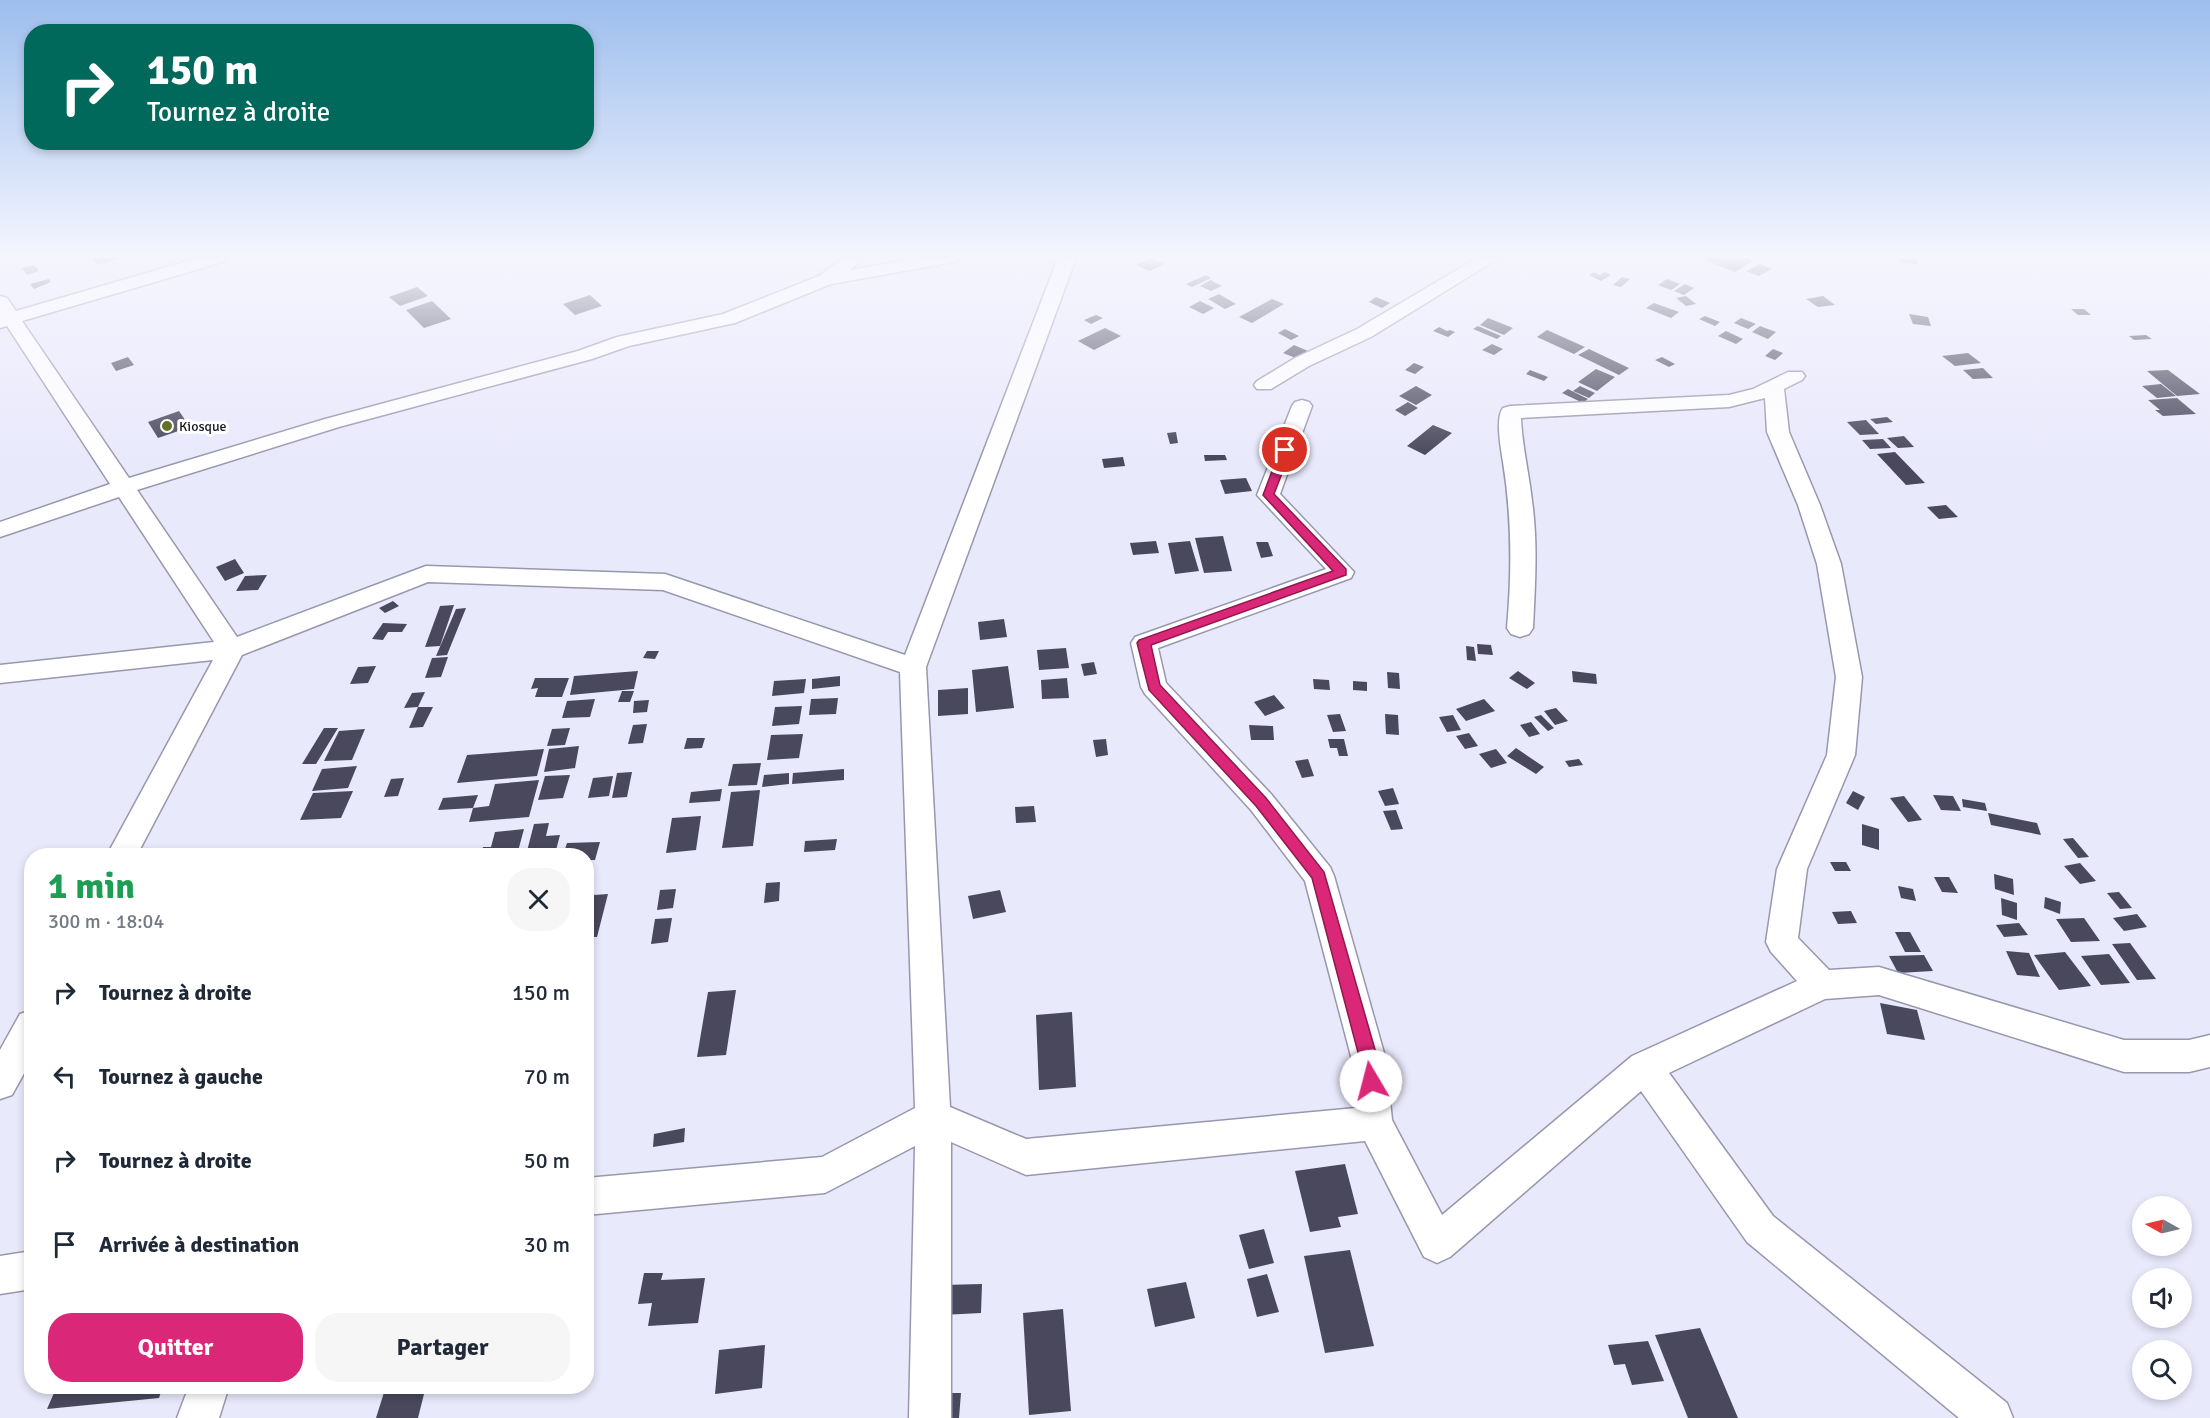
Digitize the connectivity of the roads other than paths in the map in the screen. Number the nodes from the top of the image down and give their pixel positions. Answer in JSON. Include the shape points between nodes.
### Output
{"nodes":[{"id":1,"x":11,"y":324,"type":"edge"},
{"id":2,"x":704,"y":324,"type":"edge"},
{"id":3,"x":1042,"y":324,"type":"edge"},
{"id":4,"x":1379,"y":324,"type":"edge"},
{"id":5,"x":1264,"y":385,"type":"dead end"},
{"id":6,"x":1302,"y":406,"type":"dead end"},
{"id":7,"x":124,"y":488,"type":"junction"},
{"id":8,"x":0,"y":530,"type":"edge"},
{"id":9,"x":1520,"y":628,"type":"dead end"},
{"id":10,"x":232,"y":649,"type":"junction"},
{"id":11,"x":913,"y":667,"type":"junction"},
{"id":12,"x":0,"y":674,"type":"edge"},
{"id":13,"x":126,"y":848,"type":"edge"},
{"id":14,"x":1822,"y":985,"type":"junction"},
{"id":15,"x":16,"y":1037,"type":"edge"},
{"id":16,"x":2210,"y":1051,"type":"edge"},
{"id":17,"x":1644,"y":1067,"type":"junction"},
{"id":18,"x":0,"y":1083,"type":"edge"},
{"id":19,"x":933,"y":1117,"type":"junction"},
{"id":20,"x":1375,"y":1123,"type":"junction"},
{"id":21,"x":594,"y":1196,"type":"edge"},
{"id":22,"x":24,"y":1271,"type":"edge"},
{"id":23,"x":0,"y":1275,"type":"edge"},
{"id":24,"x":206,"y":1394,"type":"edge"},
{"id":25,"x":198,"y":1418,"type":"edge"},
{"id":26,"x":930,"y":1418,"type":"edge"},
{"id":27,"x":1992,"y":1418,"type":"edge"}],
"edges":[{"from":1,"to":7,"type":"street"},
{"from":2,"to":7,"type":"street","via":[[624,341],[332,423]]},
{"from":3,"to":11,"type":"street"},
{"from":4,"to":5,"type":"street"},
{"from":6,"to":20,"type":"street","via":[[1268,495],[1342,572],[1144,643],[1154,687],[1261,802],[1319,876],[1369,1060]]},
{"from":7,"to":8,"type":"street"},
{"from":7,"to":10,"type":"street"},
{"from":9,"to":14,"type":"street","via":[[1524,568],[1521,502],[1510,412],[1729,401],[1760,393],[1784,381],[1778,432],[1809,505],[1828,564],[1849,676],[1841,755],[1792,869],[1782,942]]},
{"from":10,"to":11,"type":"street","via":[[426,574],[665,582]]},
{"from":10,"to":12,"type":"street"},
{"from":10,"to":13,"type":"street"},
{"from":11,"to":19,"type":"street"},
{"from":14,"to":16,"type":"street","via":[[1879,981],[2124,1056],[2189,1056]]},
{"from":14,"to":17,"type":"street"},
{"from":15,"to":18,"type":"street"},
{"from":17,"to":20,"type":"street","via":[[1437,1244]]},
{"from":17,"to":27,"type":"street","via":[[1760,1229]]},
{"from":19,"to":20,"type":"street","via":[[1026,1157]]},
{"from":19,"to":21,"type":"street","via":[[825,1175]]},
{"from":19,"to":26,"type":"street"},
{"from":22,"to":23,"type":"street"},
{"from":24,"to":25,"type":"street"}]}
